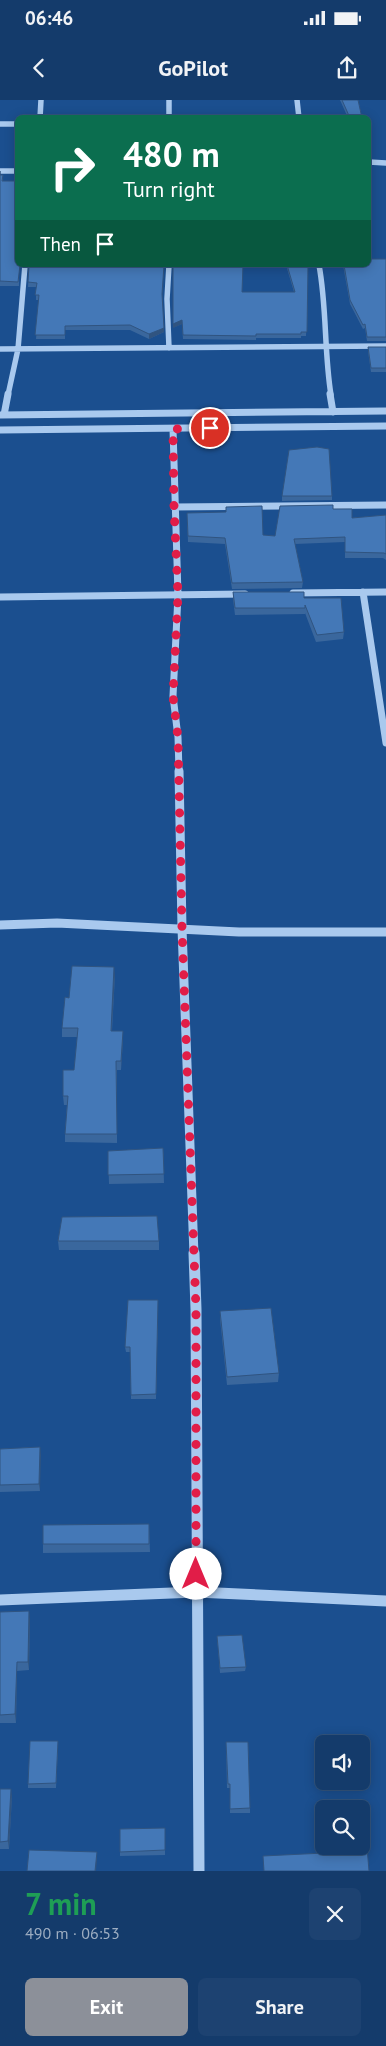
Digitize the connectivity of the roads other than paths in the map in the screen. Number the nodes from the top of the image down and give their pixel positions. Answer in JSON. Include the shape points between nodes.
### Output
{"nodes":[{"id":1,"x":41,"y":100,"type":"edge"},
{"id":2,"x":168,"y":100,"type":"edge"},
{"id":3,"x":297,"y":100,"type":"edge"},
{"id":4,"x":40,"y":115,"type":"edge"},
{"id":5,"x":169,"y":115,"type":"edge"},
{"id":6,"x":300,"y":115,"type":"edge"},
{"id":7,"x":0,"y":124,"type":"edge"},
{"id":8,"x":15,"y":124,"type":"edge"},
{"id":9,"x":371,"y":162,"type":"edge"},
{"id":10,"x":386,"y":163,"type":"edge"},
{"id":11,"x":15,"y":170,"type":"edge"},
{"id":12,"x":0,"y":171,"type":"edge"},
{"id":13,"x":25,"y":267,"type":"edge"},
{"id":14,"x":170,"y":267,"type":"edge"},
{"id":15,"x":319,"y":267,"type":"edge"},
{"id":16,"x":326,"y":346,"type":"junction"},
{"id":17,"x":386,"y":346,"type":"edge"},
{"id":18,"x":169,"y":348,"type":"junction"},
{"id":19,"x":0,"y":349,"type":"edge"},
{"id":20,"x":18,"y":349,"type":"junction"},
{"id":21,"x":386,"y":411,"type":"edge"},
{"id":22,"x":333,"y":412,"type":"junction"},
{"id":23,"x":2,"y":415,"type":"edge"},
{"id":24,"x":386,"y":426,"type":"edge"},
{"id":25,"x":173,"y":429,"type":"junction"},
{"id":26,"x":0,"y":430,"type":"edge"},
{"id":27,"x":386,"y":505,"type":"edge"},
{"id":28,"x":174,"y":507,"type":"junction"},
{"id":29,"x":363,"y":592,"type":"junction"},
{"id":30,"x":386,"y":592,"type":"edge"},
{"id":31,"x":285,"y":593,"type":"edge"},
{"id":32,"x":256,"y":594,"type":"edge"},
{"id":33,"x":178,"y":595,"type":"junction"},
{"id":34,"x":0,"y":597,"type":"edge"},
{"id":35,"x":386,"y":743,"type":"edge"},
{"id":36,"x":0,"y":925,"type":"edge"},
{"id":37,"x":182,"y":928,"type":"junction"},
{"id":38,"x":386,"y":932,"type":"edge"},
{"id":39,"x":196,"y":1592,"type":"junction"},
{"id":40,"x":0,"y":1600,"type":"edge"},
{"id":41,"x":386,"y":1601,"type":"edge"},
{"id":42,"x":199,"y":1871,"type":"edge"}],
"edges":[{"from":1,"to":4,"type":"street"},
{"from":2,"to":5,"type":"street"},
{"from":3,"to":6,"type":"street"},
{"from":7,"to":8,"type":"street"},
{"from":9,"to":10,"type":"street"},
{"from":11,"to":12,"type":"street"},
{"from":13,"to":20,"type":"street"},
{"from":14,"to":18,"type":"street"},
{"from":15,"to":16,"type":"street","via":[[325,298]]},
{"from":16,"to":17,"type":"street"},
{"from":16,"to":18,"type":"street"},
{"from":16,"to":22,"type":"street"},
{"from":18,"to":20,"type":"street"},
{"from":19,"to":20,"type":"street"},
{"from":20,"to":23,"type":"street"},
{"from":21,"to":22,"type":"street"},
{"from":22,"to":23,"type":"street"},
{"from":24,"to":25,"type":"street"},
{"from":25,"to":26,"type":"street"},
{"from":25,"to":28,"type":"street"},
{"from":27,"to":28,"type":"street"},
{"from":28,"to":33,"type":"street"},
{"from":29,"to":30,"type":"street"},
{"from":29,"to":31,"type":"street"},
{"from":29,"to":35,"type":"street"},
{"from":32,"to":33,"type":"street"},
{"from":33,"to":34,"type":"street"},
{"from":33,"to":37,"type":"street","via":[[173,696],[178,738]]},
{"from":36,"to":37,"type":"street","via":[[57,923]]},
{"from":37,"to":38,"type":"street","via":[[239,932]]},
{"from":37,"to":39,"type":"street","via":[[196,1309]]},
{"from":39,"to":40,"type":"street"},
{"from":39,"to":41,"type":"street"},
{"from":39,"to":42,"type":"street"}]}
